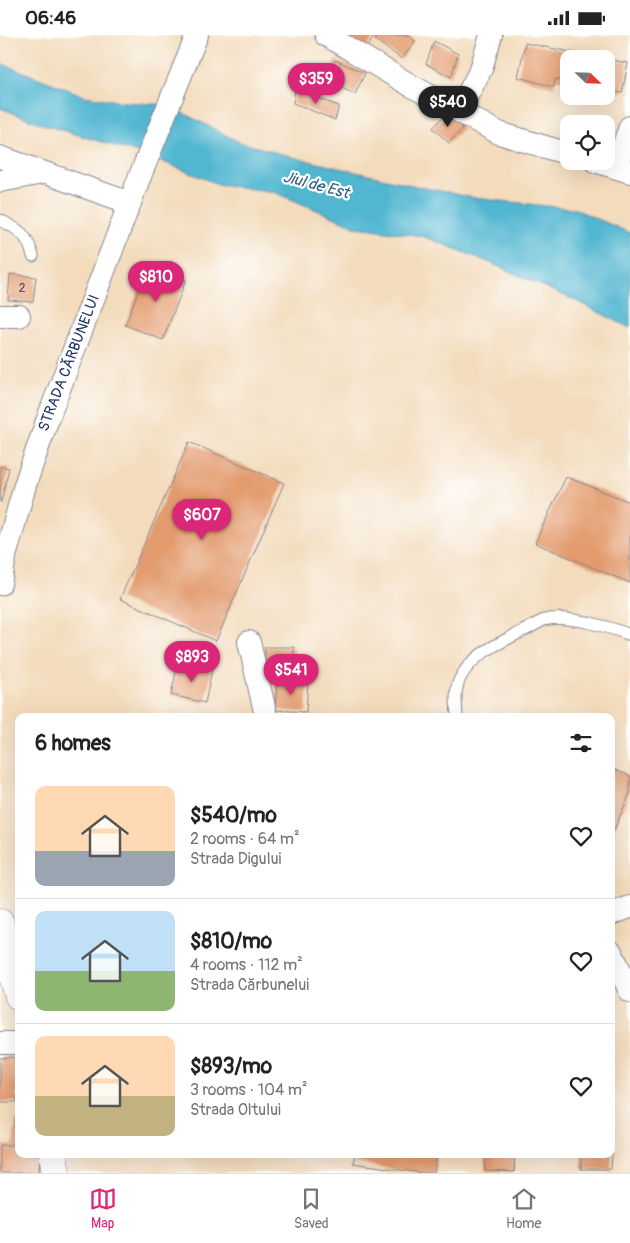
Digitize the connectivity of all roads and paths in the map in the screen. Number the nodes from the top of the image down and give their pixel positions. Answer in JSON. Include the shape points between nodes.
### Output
{"nodes":[{"id":1,"x":326,"y":35,"type":"edge"},
{"id":2,"x":491,"y":35,"type":"edge"},
{"id":3,"x":190,"y":42,"type":"edge"},
{"id":4,"x":459,"y":111,"type":"junction"},
{"id":5,"x":630,"y":127,"type":"edge"},
{"id":6,"x":560,"y":150,"type":"edge"},
{"id":7,"x":0,"y":157,"type":"edge"},
{"id":8,"x":615,"y":164,"type":"edge"},
{"id":9,"x":43,"y":173,"type":"junction"},
{"id":10,"x":0,"y":181,"type":"edge"},
{"id":11,"x":130,"y":203,"type":"junction"},
{"id":12,"x":0,"y":220,"type":"edge"},
{"id":13,"x":33,"y":256,"type":"dead end"},
{"id":14,"x":0,"y":583,"type":"edge"},
{"id":15,"x":630,"y":635,"type":"edge"},
{"id":16,"x":250,"y":642,"type":"dead end"},
{"id":17,"x":265,"y":713,"type":"edge"},
{"id":18,"x":457,"y":713,"type":"edge"},
{"id":19,"x":630,"y":907,"type":"edge"},
{"id":20,"x":615,"y":913,"type":"edge"},
{"id":21,"x":2,"y":940,"type":"edge"},
{"id":22,"x":615,"y":960,"type":"edge"},
{"id":23,"x":15,"y":983,"type":"edge"},
{"id":24,"x":630,"y":991,"type":"edge"},
{"id":25,"x":0,"y":1043,"type":"edge"},
{"id":26,"x":15,"y":1043,"type":"edge"},
{"id":27,"x":54,"y":1158,"type":"edge"},
{"id":28,"x":56,"y":1173,"type":"edge"}],
"edges":[{"from":1,"to":4,"type":"street"},
{"from":2,"to":4,"type":"street","via":[[481,69]]},
{"from":3,"to":11,"type":"street","name":"STRADA CĂRBUNELUI"},
{"from":4,"to":6,"type":"street","via":[[498,133]]},
{"from":5,"to":8,"type":"street"},
{"from":7,"to":9,"type":"street"},
{"from":9,"to":10,"type":"street"},
{"from":9,"to":11,"type":"street"},
{"from":11,"to":14,"type":"street","name":"STRADA CĂRBUNELUI","via":[[46,421],[25,485]]},
{"from":12,"to":13,"type":"lane","via":[[18,229],[28,241]]},
{"from":15,"to":18,"type":"lane","via":[[589,623],[545,620],[497,644],[472,661],[458,685]]},
{"from":16,"to":17,"type":"street"},
{"from":19,"to":20,"type":"street"},
{"from":21,"to":23,"type":"street"},
{"from":22,"to":24,"type":"street"},
{"from":25,"to":26,"type":"street"},
{"from":27,"to":28,"type":"street"}]}
